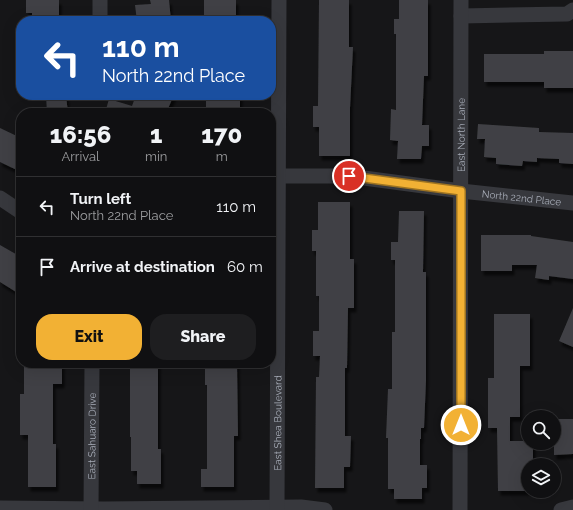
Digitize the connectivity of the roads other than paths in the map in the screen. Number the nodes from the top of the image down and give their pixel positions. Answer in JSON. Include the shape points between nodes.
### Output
{"nodes":[{"id":1,"x":100,"y":0,"type":"edge"},
{"id":2,"x":279,"y":0,"type":"edge"},
{"id":3,"x":461,"y":0,"type":"edge"},
{"id":4,"x":573,"y":10,"type":"edge"},
{"id":5,"x":100,"y":16,"type":"edge"},
{"id":6,"x":461,"y":16,"type":"junction"},
{"id":7,"x":279,"y":176,"type":"junction"},
{"id":8,"x":461,"y":191,"type":"junction"},
{"id":9,"x":1,"y":201,"type":"edge"},
{"id":10,"x":573,"y":203,"type":"edge"},
{"id":11,"x":16,"y":209,"type":"edge"},
{"id":12,"x":92,"y":368,"type":"edge"},
{"id":13,"x":573,"y":507,"type":"edge"},
{"id":14,"x":0,"y":508,"type":"edge"},
{"id":15,"x":91,"y":509,"type":"edge"},
{"id":16,"x":277,"y":509,"type":"edge"},
{"id":17,"x":325,"y":510,"type":"edge"},
{"id":18,"x":460,"y":510,"type":"edge"},
{"id":19,"x":561,"y":510,"type":"edge"}],
"edges":[{"from":1,"to":5,"type":"street"},
{"from":2,"to":7,"type":"street","name":"East Shea Boulevard"},
{"from":3,"to":6,"type":"street","name":"East North Lane"},
{"from":4,"to":6,"type":"street","via":[[567,14]]},
{"from":6,"to":8,"type":"street","name":"East North Lane"},
{"from":7,"to":8,"type":"street","name":"North 22nd Place","via":[[349,176]]},
{"from":7,"to":16,"type":"street","name":"East Shea Boulevard"},
{"from":8,"to":10,"type":"street","name":"North 22nd Place"},
{"from":8,"to":18,"type":"street","name":"East North Lane"},
{"from":9,"to":11,"type":"street"},
{"from":12,"to":15,"type":"street","name":"East Sahuaro Drive"},
{"from":13,"to":19,"type":"street"},
{"from":14,"to":15,"type":"street"},
{"from":15,"to":16,"type":"street"},
{"from":16,"to":17,"type":"street","via":[[301,507]]}]}
